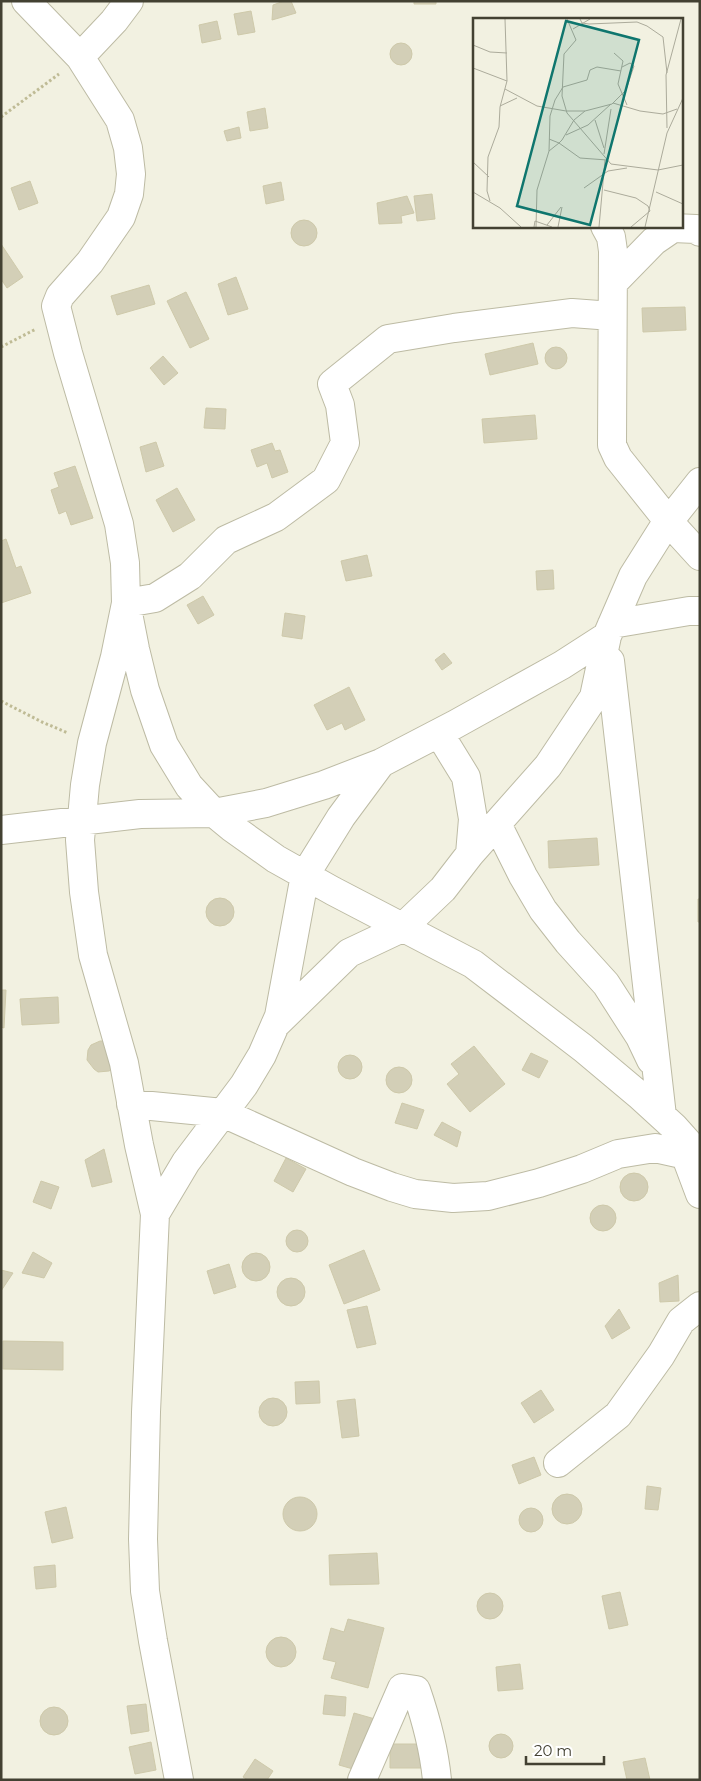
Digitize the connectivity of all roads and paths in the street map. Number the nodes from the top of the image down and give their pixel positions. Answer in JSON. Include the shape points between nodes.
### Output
{"nodes":[{"id":1,"x":26,"y":1,"type":"edge"},
{"id":2,"x":129,"y":1,"type":"edge"},
{"id":3,"x":80,"y":57,"type":"junction"},
{"id":4,"x":1,"y":117,"type":"edge"},
{"id":5,"x":607,"y":228,"type":"edge"},
{"id":6,"x":700,"y":232,"type":"edge"},
{"id":7,"x":613,"y":283,"type":"junction"},
{"id":8,"x":612,"y":316,"type":"junction"},
{"id":9,"x":58,"y":317,"type":"junction"},
{"id":10,"x":1,"y":347,"type":"edge"},
{"id":11,"x":700,"y":482,"type":"edge"},
{"id":12,"x":669,"y":522,"type":"junction"},
{"id":13,"x":700,"y":556,"type":"edge"},
{"id":14,"x":126,"y":603,"type":"junction"},
{"id":15,"x":700,"y":611,"type":"edge"},
{"id":16,"x":610,"y":630,"type":"junction"},
{"id":17,"x":1,"y":701,"type":"edge"},
{"id":18,"x":439,"y":733,"type":"junction"},
{"id":19,"x":92,"y":743,"type":"junction"},
{"id":20,"x":381,"y":763,"type":"junction"},
{"id":21,"x":214,"y":813,"type":"junction"},
{"id":22,"x":82,"y":820,"type":"junction"},
{"id":23,"x":497,"y":824,"type":"junction"},
{"id":24,"x":1,"y":830,"type":"edge"},
{"id":25,"x":470,"y":854,"type":"junction"},
{"id":26,"x":305,"y":875,"type":"junction"},
{"id":27,"x":402,"y":928,"type":"junction"},
{"id":28,"x":275,"y":1025,"type":"junction"},
{"id":29,"x":658,"y":1074,"type":"junction"},
{"id":30,"x":131,"y":1104,"type":"junction"},
{"id":31,"x":223,"y":1113,"type":"junction"},
{"id":32,"x":662,"y":1116,"type":"junction"},
{"id":33,"x":695,"y":1156,"type":"edge"},
{"id":34,"x":700,"y":1194,"type":"edge"},
{"id":35,"x":155,"y":1214,"type":"junction"},
{"id":36,"x":700,"y":1306,"type":"edge"},
{"id":37,"x":558,"y":1463,"type":"dead end"},
{"id":38,"x":179,"y":1780,"type":"edge"},
{"id":39,"x":362,"y":1780,"type":"edge"},
{"id":40,"x":437,"y":1780,"type":"edge"}],
"edges":[{"from":1,"to":3,"type":"street"},
{"from":2,"to":3,"type":"street"},
{"from":3,"to":4,"type":"path"},
{"from":3,"to":9,"type":"street","via":[[120,120],[131,174],[129,194],[121,217],[90,262],[60,296],[56,306]]},
{"from":5,"to":7,"type":"street","via":[[613,251]]},
{"from":6,"to":7,"type":"street","via":[[696,228],[673,228],[654,241]]},
{"from":7,"to":8,"type":"street"},
{"from":8,"to":12,"type":"street","via":[[612,446]]},
{"from":8,"to":14,"type":"street","via":[[572,313],[388,339],[332,384],[340,404],[344,443],[326,480],[276,517],[226,540],[190,576],[155,598]]},
{"from":9,"to":10,"type":"path"},
{"from":9,"to":14,"type":"street","via":[[120,524]]},
{"from":11,"to":12,"type":"street"},
{"from":12,"to":13,"type":"street"},
{"from":12,"to":16,"type":"street","via":[[633,576]]},
{"from":14,"to":19,"type":"street"},
{"from":14,"to":21,"type":"street","via":[[145,690],[164,745],[189,786]]},
{"from":15,"to":16,"type":"street"},
{"from":16,"to":18,"type":"street","via":[[562,665]]},
{"from":16,"to":23,"type":"street","via":[[594,697],[548,766]]},
{"from":16,"to":29,"type":"street"},
{"from":17,"to":19,"type":"path"},
{"from":18,"to":20,"type":"street"},
{"from":18,"to":25,"type":"street","via":[[466,777],[473,819]]},
{"from":19,"to":22,"type":"street"},
{"from":20,"to":21,"type":"street","via":[[266,803]]},
{"from":20,"to":26,"type":"street","via":[[341,817]]},
{"from":21,"to":22,"type":"street","via":[[140,814]]},
{"from":21,"to":26,"type":"street","via":[[276,859]]},
{"from":22,"to":24,"type":"street"},
{"from":22,"to":30,"type":"street","via":[[80,840],[84,892],[93,955],[124,1063]]},
{"from":23,"to":25,"type":"street"},
{"from":23,"to":29,"type":"street","via":[[543,910],[606,984],[640,1037]]},
{"from":25,"to":27,"type":"street","via":[[443,889]]},
{"from":26,"to":27,"type":"street"},
{"from":26,"to":28,"type":"street"},
{"from":27,"to":28,"type":"street","via":[[349,953]]},
{"from":27,"to":32,"type":"street","via":[[473,964],[583,1048]]},
{"from":28,"to":31,"type":"street","via":[[244,1085]]},
{"from":29,"to":32,"type":"street"},
{"from":30,"to":31,"type":"street"},
{"from":30,"to":35,"type":"street"},
{"from":31,"to":33,"type":"street","via":[[385,1184],[415,1194],[454,1198],[488,1196],[540,1183],[618,1154],[655,1148]]},
{"from":31,"to":35,"type":"street","via":[[186,1162]]},
{"from":32,"to":33,"type":"street"},
{"from":33,"to":34,"type":"street"},
{"from":35,"to":38,"type":"street","via":[[144,1465],[145,1592]]},
{"from":36,"to":37,"type":"street","via":[[681,1321],[618,1415]]},
{"from":39,"to":40,"type":"street","via":[[402,1688],[416,1690],[435,1757]]}]}
